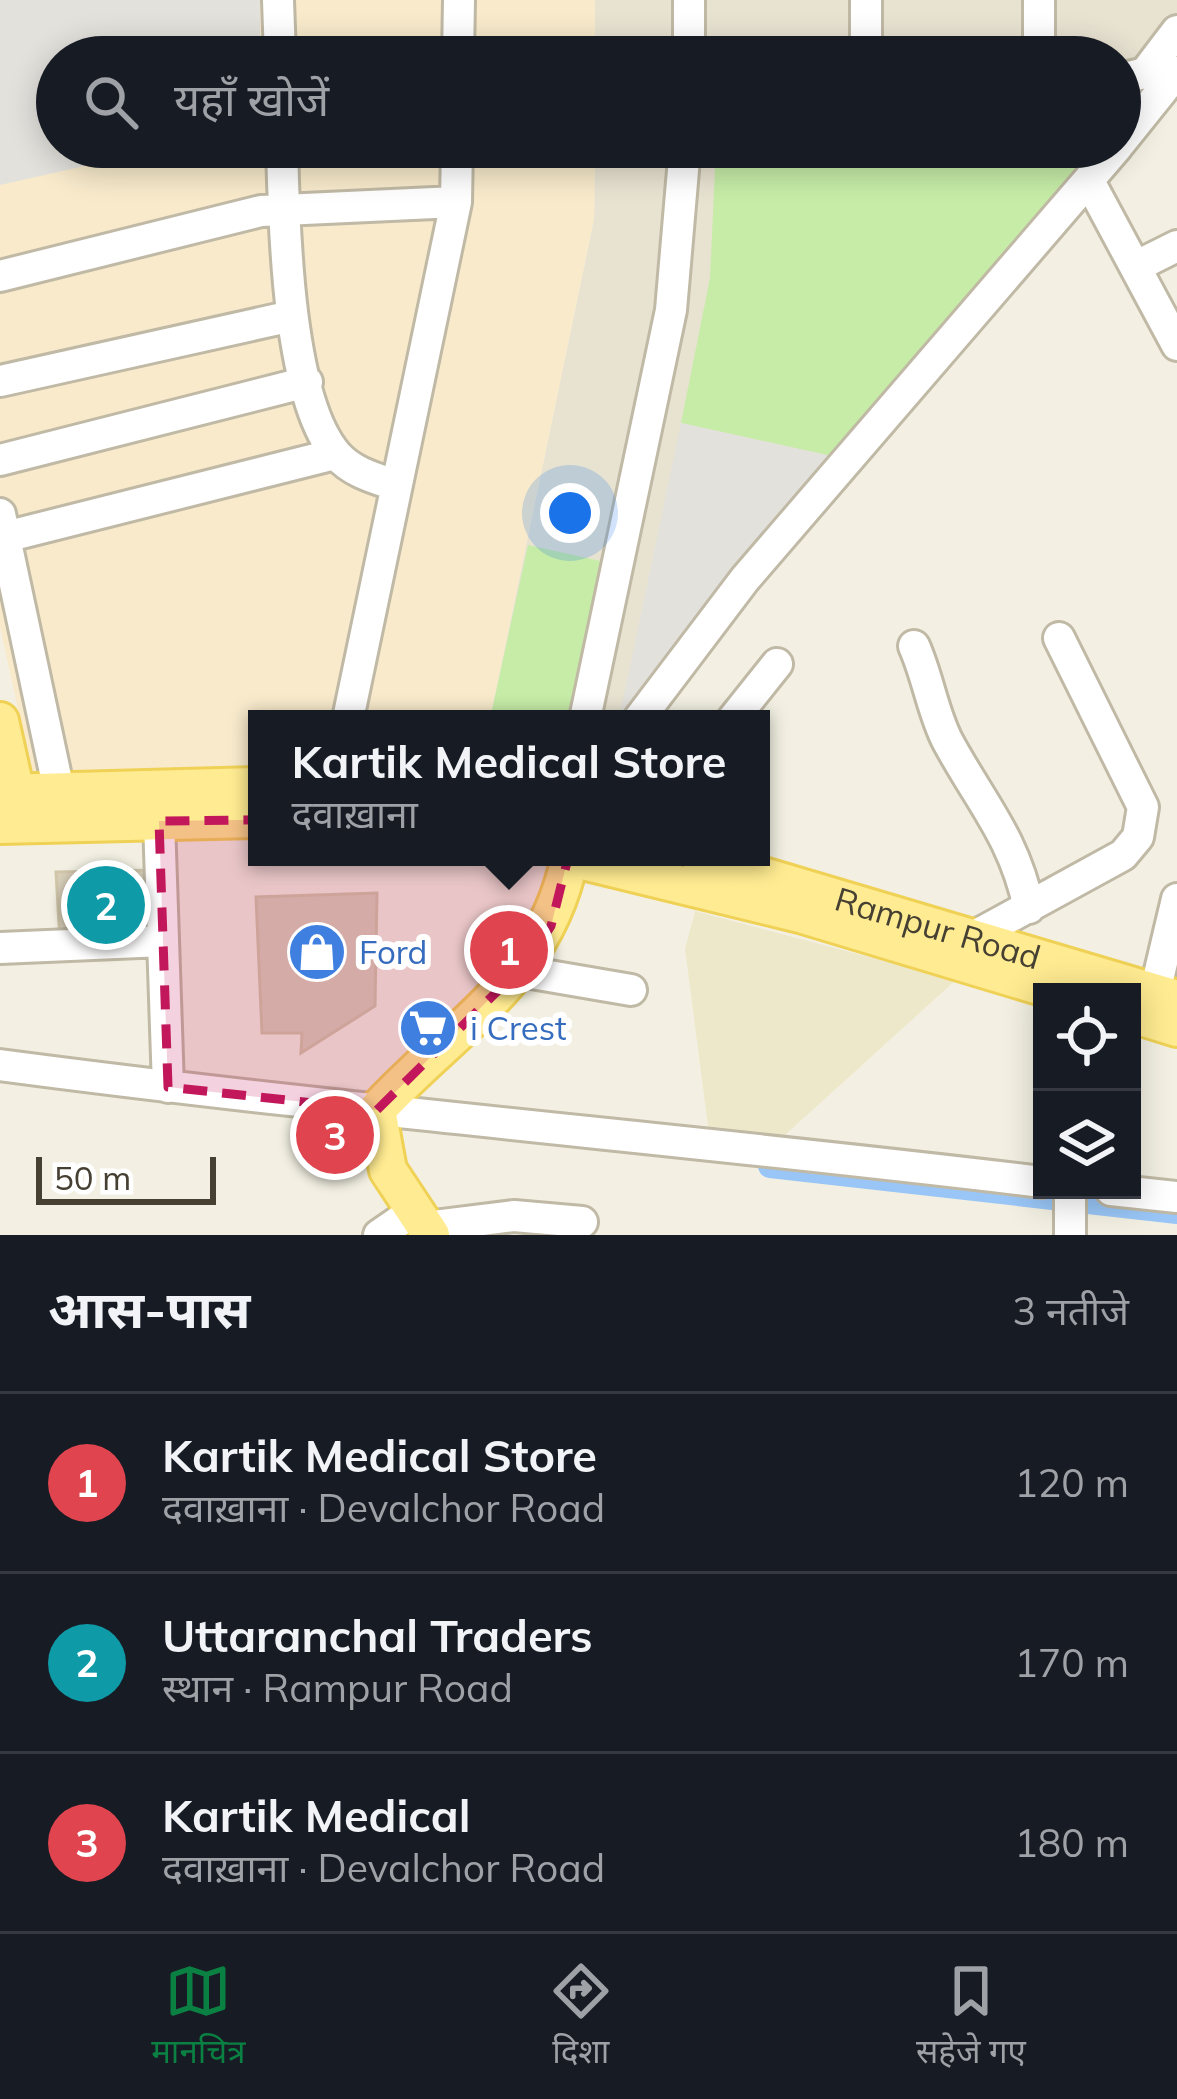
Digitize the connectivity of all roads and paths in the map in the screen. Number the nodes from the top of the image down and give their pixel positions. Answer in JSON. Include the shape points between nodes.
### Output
{"nodes":[{"id":1,"x":278,"y":0,"type":"edge"},
{"id":2,"x":459,"y":0,"type":"edge"},
{"id":3,"x":689,"y":0,"type":"edge"},
{"id":4,"x":866,"y":0,"type":"edge"},
{"id":5,"x":1039,"y":0,"type":"edge"},
{"id":6,"x":1177,"y":31,"type":"edge"},
{"id":7,"x":279,"y":36,"type":"edge"},
{"id":8,"x":458,"y":36,"type":"edge"},
{"id":9,"x":689,"y":36,"type":"edge"},
{"id":10,"x":866,"y":36,"type":"edge"},
{"id":11,"x":1039,"y":36,"type":"edge"},
{"id":12,"x":1177,"y":72,"type":"edge"},
{"id":13,"x":1141,"y":74,"type":"edge"},
{"id":14,"x":1141,"y":117,"type":"edge"},
{"id":15,"x":282,"y":168,"type":"edge"},
{"id":16,"x":457,"y":168,"type":"edge"},
{"id":17,"x":683,"y":168,"type":"edge"},
{"id":18,"x":1099,"y":168,"type":"edge"},
{"id":19,"x":1089,"y":181,"type":"junction"},
{"id":20,"x":456,"y":202,"type":"junction"},
{"id":21,"x":283,"y":209,"type":"junction"},
{"id":22,"x":1177,"y":245,"type":"edge"},
{"id":23,"x":1137,"y":266,"type":"junction"},
{"id":24,"x":0,"y":276,"type":"edge"},
{"id":25,"x":292,"y":316,"type":"junction"},
{"id":26,"x":1177,"y":345,"type":"edge"},
{"id":27,"x":0,"y":381,"type":"edge"},
{"id":28,"x":307,"y":382,"type":"junction"},
{"id":29,"x":335,"y":454,"type":"junction"},
{"id":30,"x":0,"y":460,"type":"edge"},
{"id":31,"x":395,"y":485,"type":"junction"},
{"id":32,"x":3,"y":525,"type":"edge"},
{"id":33,"x":1059,"y":638,"type":"dead end"},
{"id":34,"x":914,"y":646,"type":"dead end"},
{"id":35,"x":777,"y":664,"type":"dead end"},
{"id":36,"x":350,"y":710,"type":"edge"},
{"id":37,"x":587,"y":710,"type":"edge"},
{"id":38,"x":646,"y":710,"type":"edge"},
{"id":39,"x":740,"y":710,"type":"edge"},
{"id":40,"x":0,"y":721,"type":"edge"},
{"id":41,"x":248,"y":786,"type":"edge"},
{"id":42,"x":58,"y":791,"type":"junction"},
{"id":43,"x":10,"y":809,"type":"edge"},
{"id":44,"x":248,"y":819,"type":"edge"},
{"id":45,"x":159,"y":821,"type":"junction"},
{"id":46,"x":567,"y":866,"type":"edge"},
{"id":47,"x":605,"y":866,"type":"edge"},
{"id":48,"x":730,"y":866,"type":"edge"},
{"id":49,"x":1177,"y":898,"type":"edge"},
{"id":50,"x":1029,"y":908,"type":"junction"},
{"id":51,"x":975,"y":937,"type":"junction"},
{"id":52,"x":163,"y":941,"type":"junction"},
{"id":53,"x":0,"y":948,"type":"edge"},
{"id":54,"x":520,"y":971,"type":"junction"},
{"id":55,"x":1033,"y":984,"type":"edge"},
{"id":56,"x":631,"y":990,"type":"dead end"},
{"id":57,"x":1155,"y":1002,"type":"edge"},
{"id":58,"x":1177,"y":1028,"type":"edge"},
{"id":59,"x":0,"y":1066,"type":"edge"},
{"id":60,"x":168,"y":1088,"type":"junction"},
{"id":61,"x":377,"y":1110,"type":"junction"},
{"id":62,"x":1141,"y":1193,"type":"edge"},
{"id":63,"x":1177,"y":1197,"type":"edge"},
{"id":64,"x":1064,"y":1201,"type":"edge"},
{"id":65,"x":582,"y":1222,"type":"dead end"},
{"id":66,"x":424,"y":1225,"type":"edge"},
{"id":67,"x":379,"y":1235,"type":"edge"}],
"edges":[{"from":1,"to":7,"type":"street"},
{"from":2,"to":8,"type":"street"},
{"from":3,"to":9,"type":"street"},
{"from":4,"to":10,"type":"street"},
{"from":5,"to":11,"type":"street"},
{"from":6,"to":13,"type":"street"},
{"from":12,"to":14,"type":"street"},
{"from":15,"to":21,"type":"street"},
{"from":16,"to":20,"type":"street"},
{"from":17,"to":37,"type":"street","via":[[671,310]]},
{"from":18,"to":19,"type":"street"},
{"from":19,"to":23,"type":"street"},
{"from":19,"to":38,"type":"street","via":[[746,579]]},
{"from":20,"to":21,"type":"street"},
{"from":20,"to":31,"type":"street"},
{"from":21,"to":24,"type":"street"},
{"from":21,"to":25,"type":"street"},
{"from":22,"to":23,"type":"street"},
{"from":23,"to":26,"type":"street"},
{"from":25,"to":27,"type":"street"},
{"from":25,"to":28,"type":"street"},
{"from":28,"to":29,"type":"street"},
{"from":28,"to":30,"type":"street"},
{"from":29,"to":31,"type":"street"},
{"from":29,"to":32,"type":"street"},
{"from":31,"to":36,"type":"street"},
{"from":32,"to":42,"type":"street"},
{"from":33,"to":50,"type":"street","via":[[1144,807],[1138,837],[1123,855]]},
{"from":34,"to":50,"type":"street","via":[[946,740],[1019,864]]},
{"from":35,"to":39,"type":"street"},
{"from":40,"to":43,"type":"main road"},
{"from":41,"to":42,"type":"main road"},
{"from":42,"to":43,"type":"main road"},
{"from":43,"to":45,"type":"main road"},
{"from":44,"to":45,"type":"main road"},
{"from":45,"to":52,"type":"street"},
{"from":46,"to":54,"type":"main road","via":[[551,926]]},
{"from":47,"to":55,"type":"main road"},
{"from":48,"to":51,"type":"main road","name":"Rampur Road"},
{"from":49,"to":57,"type":"street"},
{"from":50,"to":51,"type":"street"},
{"from":51,"to":57,"type":"main road","name":"Rampur Road"},
{"from":52,"to":53,"type":"street"},
{"from":52,"to":60,"type":"street"},
{"from":54,"to":56,"type":"street"},
{"from":54,"to":61,"type":"main road"},
{"from":57,"to":58,"type":"main road","name":"Rampur Road"},
{"from":59,"to":60,"type":"street"},
{"from":60,"to":61,"type":"street"},
{"from":61,"to":64,"type":"street","via":[[539,1124]]},
{"from":61,"to":66,"type":"main road","via":[[388,1170]]},
{"from":62,"to":63,"type":"street"},
{"from":65,"to":66,"type":"street","via":[[514,1216]]},
{"from":66,"to":67,"type":"street"}]}
